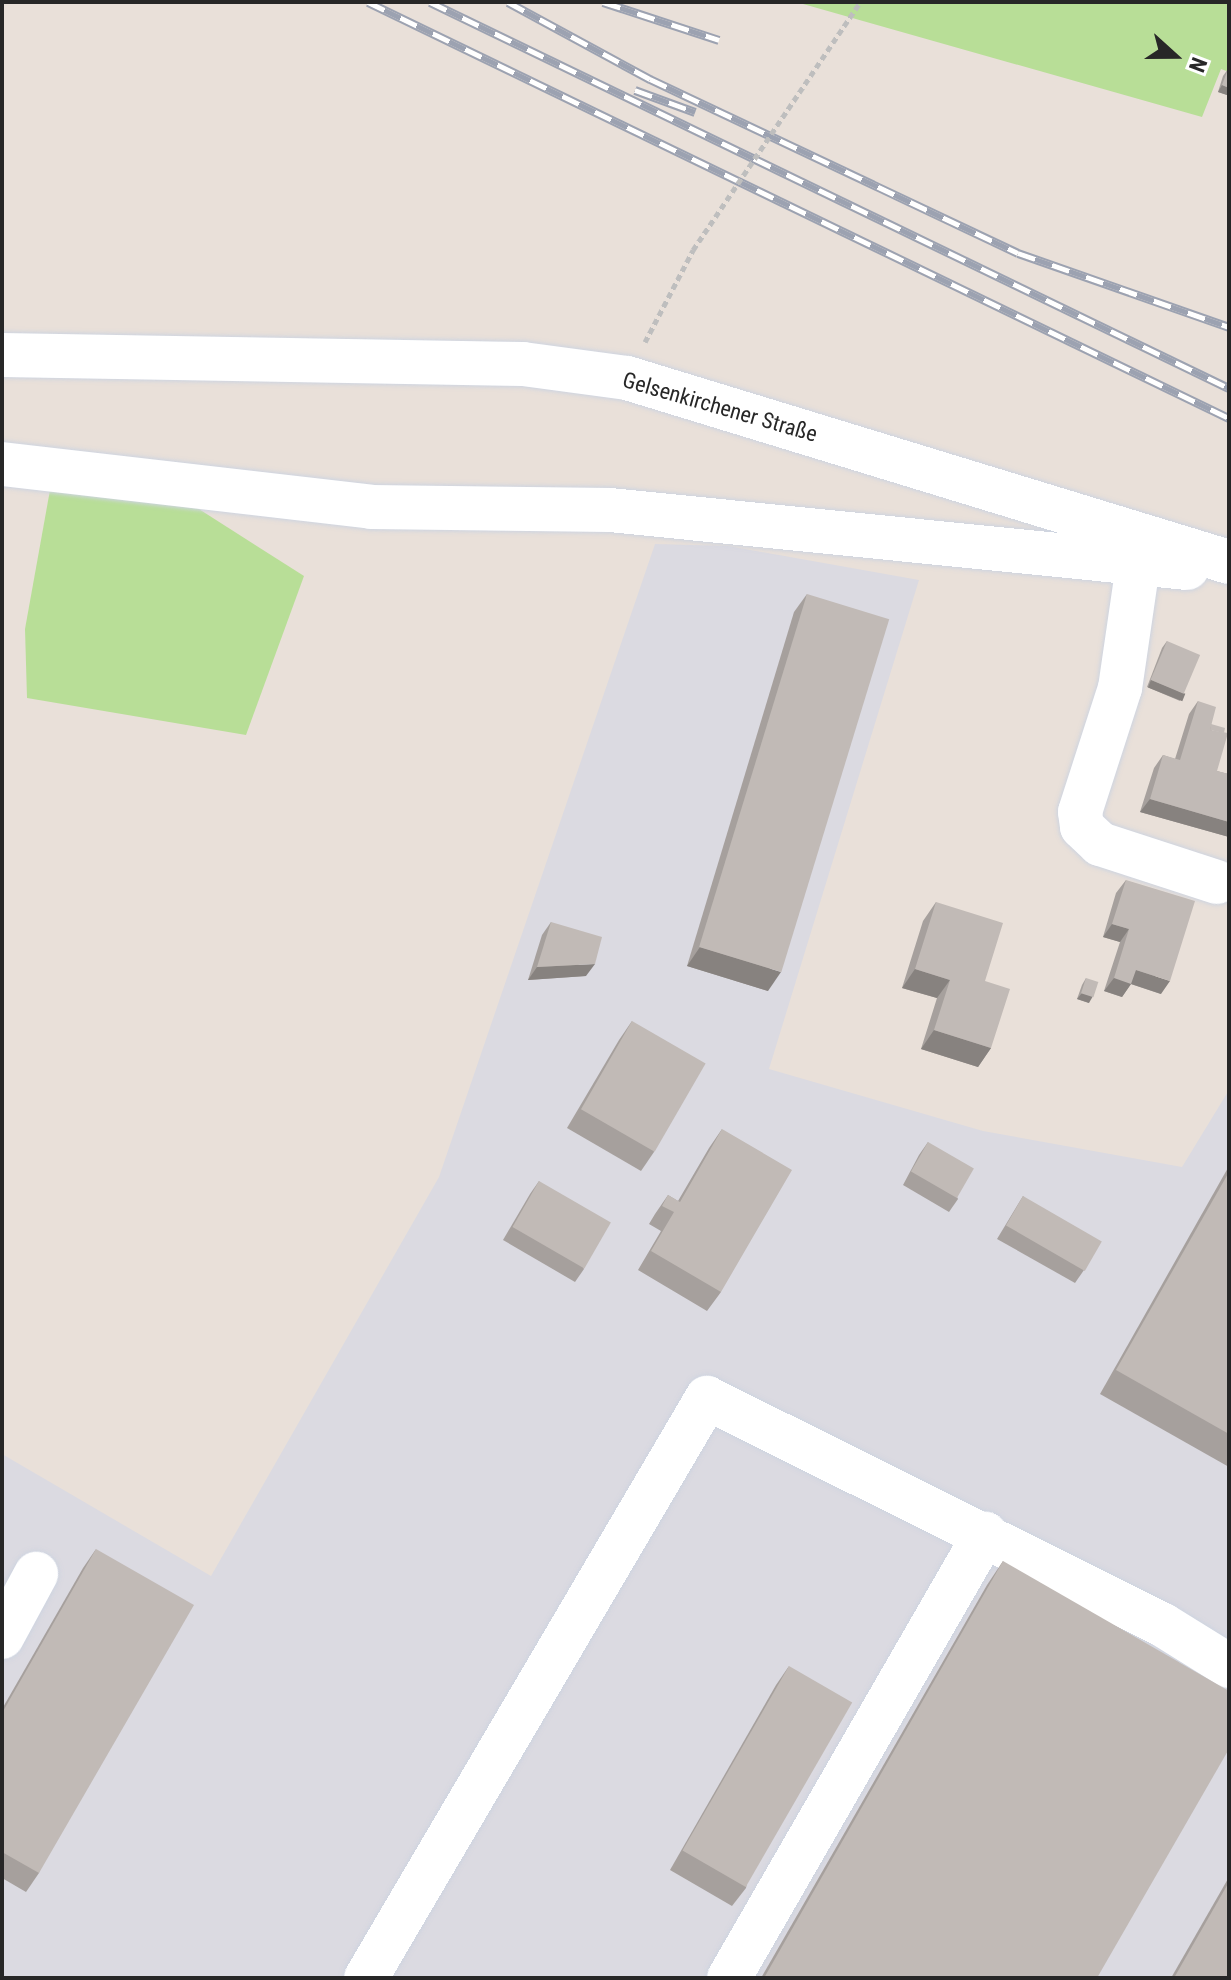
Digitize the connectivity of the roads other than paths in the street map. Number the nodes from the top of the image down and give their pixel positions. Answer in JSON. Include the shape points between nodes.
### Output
{"nodes":[{"id":1,"x":2,"y":355,"type":"edge"},
{"id":2,"x":2,"y":464,"type":"edge"},
{"id":3,"x":1229,"y":562,"type":"edge"},
{"id":4,"x":1138,"y":565,"type":"junction"},
{"id":5,"x":1229,"y":571,"type":"edge"},
{"id":6,"x":1217,"y":882,"type":"dead end"},
{"id":7,"x":985,"y":1534,"type":"junction"},
{"id":8,"x":36,"y":1574,"type":"dead end"},
{"id":9,"x":2,"y":1637,"type":"edge"},
{"id":10,"x":1229,"y":1666,"type":"edge"},
{"id":11,"x":366,"y":1978,"type":"edge"},
{"id":12,"x":729,"y":1978,"type":"edge"}],
"edges":[{"from":1,"to":3,"type":"street","name":"Gelsenkirchener Straße","via":[[523,364],[627,378]]},
{"from":2,"to":4,"type":"street","via":[[371,507],[610,510],[847,529]]},
{"from":4,"to":5,"type":"street"},
{"from":4,"to":6,"type":"street","via":[[1120,688],[1080,812],[1082,827],[1100,844]]},
{"from":7,"to":10,"type":"street"},
{"from":7,"to":11,"type":"street","via":[[707,1398]]},
{"from":7,"to":12,"type":"street"},
{"from":8,"to":9,"type":"street"}]}
